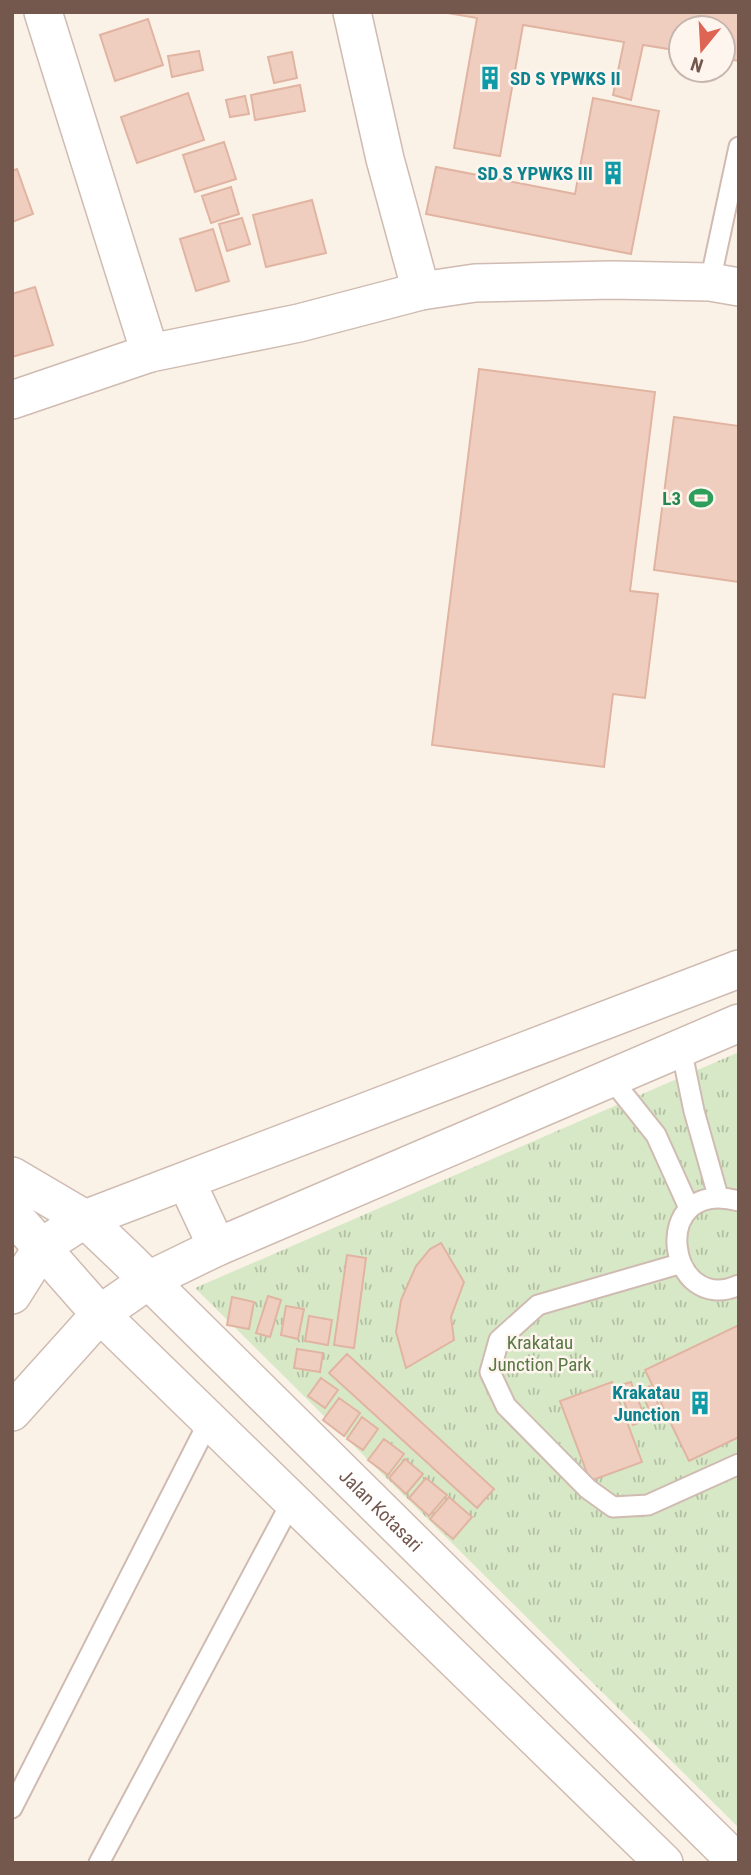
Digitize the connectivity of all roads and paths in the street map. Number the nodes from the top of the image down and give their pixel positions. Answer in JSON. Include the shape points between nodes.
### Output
{"nodes":[{"id":1,"x":43,"y":12,"type":"edge"},
{"id":2,"x":352,"y":12,"type":"edge"},
{"id":3,"x":739,"y":147,"type":"edge"},
{"id":4,"x":724,"y":284,"type":"edge"},
{"id":5,"x":421,"y":291,"type":"junction"},
{"id":6,"x":150,"y":353,"type":"junction"},
{"id":7,"x":12,"y":400,"type":"edge"},
{"id":8,"x":739,"y":970,"type":"edge"},
{"id":9,"x":739,"y":1023,"type":"edge"},
{"id":10,"x":681,"y":1048,"type":"junction"},
{"id":11,"x":609,"y":1076,"type":"junction"},
{"id":12,"x":12,"y":1176,"type":"edge"},
{"id":13,"x":187,"y":1183,"type":"junction"},
{"id":14,"x":718,"y":1196,"type":"junction"},
{"id":15,"x":739,"y":1201,"type":"edge"},
{"id":16,"x":689,"y":1208,"type":"junction"},
{"id":17,"x":12,"y":1214,"type":"edge"},
{"id":18,"x":85,"y":1219,"type":"junction"},
{"id":19,"x":43,"y":1246,"type":"junction"},
{"id":20,"x":216,"y":1247,"type":"junction"},
{"id":21,"x":679,"y":1264,"type":"junction"},
{"id":22,"x":149,"y":1280,"type":"junction"},
{"id":23,"x":739,"y":1284,"type":"edge"},
{"id":24,"x":12,"y":1294,"type":"edge"},
{"id":25,"x":100,"y":1314,"type":"junction"},
{"id":26,"x":12,"y":1412,"type":"edge"},
{"id":27,"x":209,"y":1421,"type":"junction"},
{"id":28,"x":739,"y":1464,"type":"edge"},
{"id":29,"x":292,"y":1502,"type":"junction"},
{"id":30,"x":12,"y":1808,"type":"edge"},
{"id":31,"x":99,"y":1863,"type":"edge"},
{"id":32,"x":664,"y":1863,"type":"edge"},
{"id":33,"x":738,"y":1863,"type":"edge"}],
"edges":[{"from":1,"to":6,"type":"street"},
{"from":2,"to":5,"type":"street"},
{"from":3,"to":4,"type":"lane"},
{"from":4,"to":5,"type":"street","via":[[475,283]]},
{"from":5,"to":6,"type":"street","via":[[299,323]]},
{"from":6,"to":7,"type":"street"},
{"from":8,"to":13,"type":"street"},
{"from":9,"to":10,"type":"street"},
{"from":10,"to":11,"type":"street"},
{"from":10,"to":14,"type":"lane"},
{"from":11,"to":16,"type":"lane","via":[[656,1135]]},
{"from":11,"to":20,"type":"street"},
{"from":12,"to":18,"type":"street","name":"Jalan Kotasari"},
{"from":13,"to":18,"type":"street"},
{"from":13,"to":20,"type":"street"},
{"from":14,"to":15,"type":"lane"},
{"from":14,"to":16,"type":"lane"},
{"from":16,"to":21,"type":"lane","via":[[675,1234]]},
{"from":17,"to":19,"type":"street"},
{"from":18,"to":19,"type":"street"},
{"from":18,"to":22,"type":"street","name":"Jalan Kotasari"},
{"from":19,"to":24,"type":"street"},
{"from":19,"to":25,"type":"street"},
{"from":20,"to":22,"type":"street"},
{"from":21,"to":23,"type":"lane","via":[[699,1285],[727,1290]]},
{"from":21,"to":28,"type":"lane","via":[[538,1305],[499,1340],[490,1372],[506,1406],[588,1489],[613,1507],[648,1504]]},
{"from":22,"to":25,"type":"street"},
{"from":22,"to":33,"type":"street","name":"Jalan Kotasari"},
{"from":25,"to":26,"type":"street"},
{"from":25,"to":27,"type":"street"},
{"from":27,"to":29,"type":"street"},
{"from":27,"to":30,"type":"lane"},
{"from":29,"to":31,"type":"lane"},
{"from":29,"to":32,"type":"street"}]}
